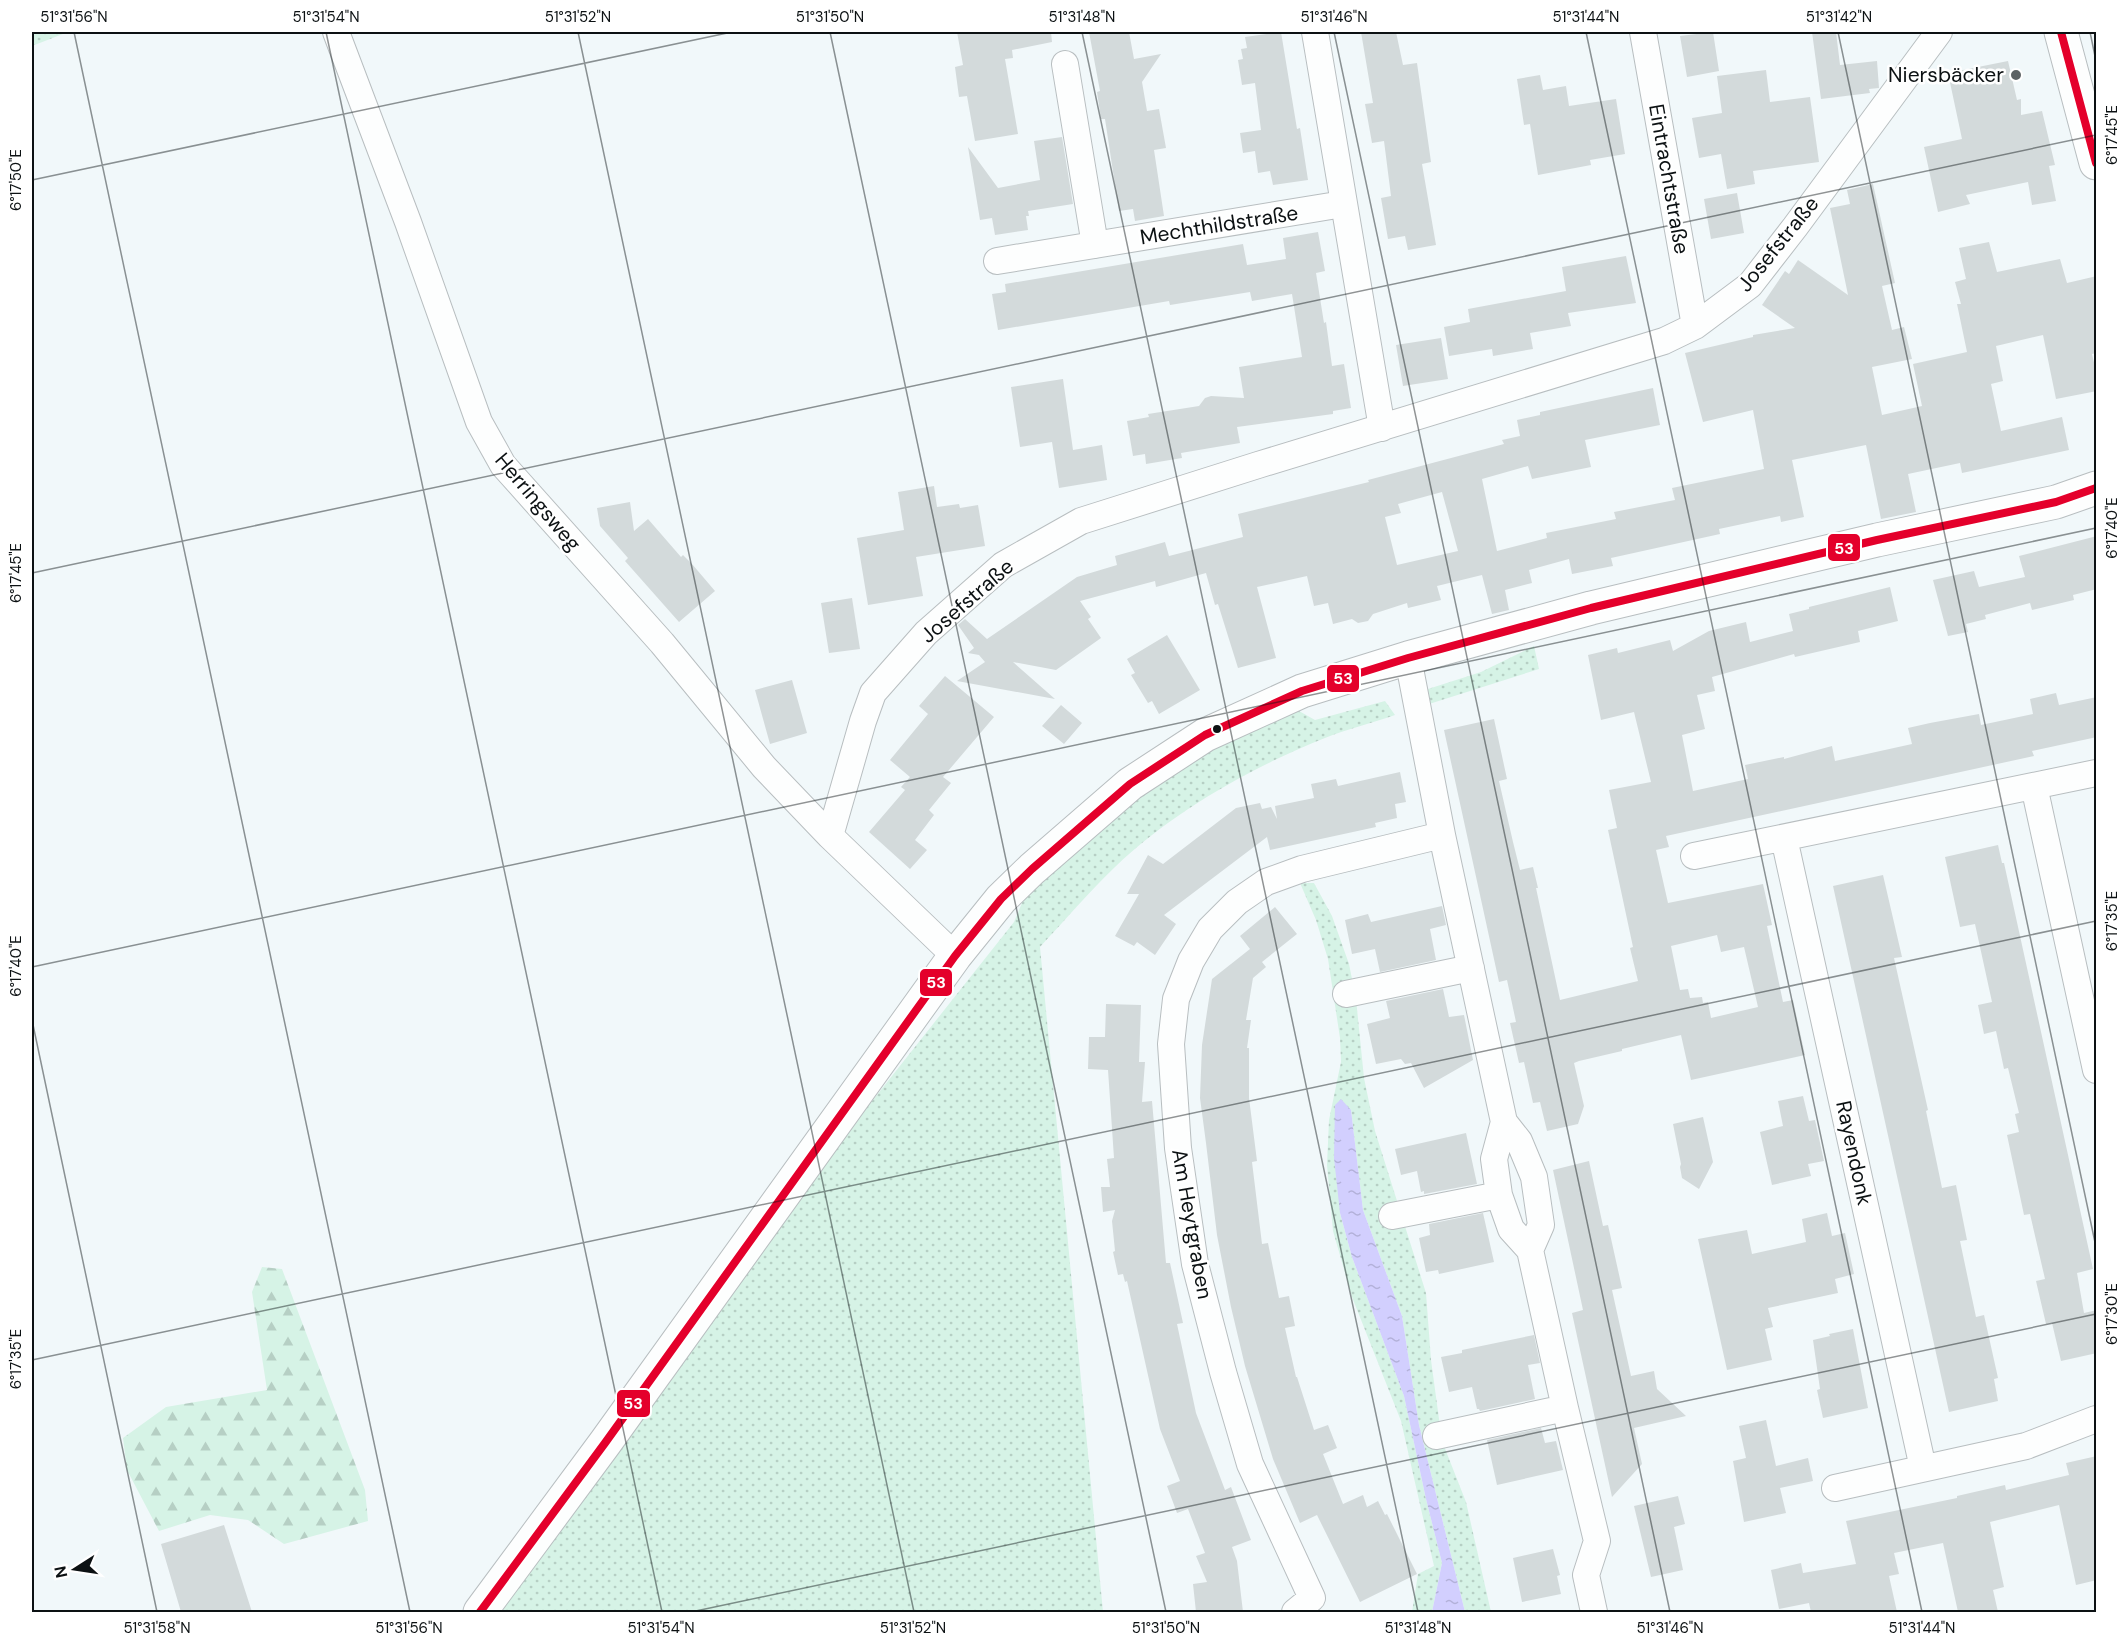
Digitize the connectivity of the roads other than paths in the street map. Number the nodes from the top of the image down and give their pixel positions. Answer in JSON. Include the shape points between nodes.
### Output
{"nodes":[{"id":1,"x":336,"y":32,"type":"edge"},
{"id":2,"x":1315,"y":32,"type":"edge"},
{"id":3,"x":1643,"y":32,"type":"edge"},
{"id":4,"x":1939,"y":32,"type":"edge"},
{"id":5,"x":2061,"y":32,"type":"edge"},
{"id":6,"x":1065,"y":64,"type":"dead end"},
{"id":7,"x":2097,"y":163,"type":"edge"},
{"id":8,"x":1343,"y":204,"type":"junction"},
{"id":9,"x":1095,"y":245,"type":"junction"},
{"id":10,"x":997,"y":261,"type":"dead end"},
{"id":11,"x":1695,"y":326,"type":"junction"},
{"id":12,"x":1382,"y":428,"type":"junction"},
{"id":13,"x":2097,"y":488,"type":"edge"},
{"id":14,"x":1408,"y":658,"type":"junction"},
{"id":15,"x":2097,"y":773,"type":"edge"},
{"id":16,"x":2034,"y":786,"type":"junction"},
{"id":17,"x":1442,"y":835,"type":"junction"},
{"id":18,"x":830,"y":836,"type":"junction"},
{"id":19,"x":1784,"y":838,"type":"junction"},
{"id":20,"x":1694,"y":856,"type":"dead end"},
{"id":21,"x":955,"y":956,"type":"junction"},
{"id":22,"x":1471,"y":968,"type":"junction"},
{"id":23,"x":1346,"y":994,"type":"dead end"},
{"id":24,"x":2097,"y":1070,"type":"edge"},
{"id":25,"x":1504,"y":1122,"type":"junction"},
{"id":26,"x":1499,"y":1195,"type":"junction"},
{"id":27,"x":1392,"y":1216,"type":"dead end"},
{"id":28,"x":1530,"y":1250,"type":"junction"},
{"id":29,"x":1565,"y":1408,"type":"junction"},
{"id":30,"x":2097,"y":1419,"type":"edge"},
{"id":31,"x":1436,"y":1436,"type":"dead end"},
{"id":32,"x":1923,"y":1468,"type":"junction"},
{"id":33,"x":1835,"y":1488,"type":"dead end"},
{"id":34,"x":480,"y":1612,"type":"edge"},
{"id":35,"x":1295,"y":1612,"type":"edge"},
{"id":36,"x":1594,"y":1612,"type":"edge"}],
"edges":[{"from":1,"to":18,"type":"street","name":"Herringsweg","via":[[479,422],[503,465],[662,643],[764,768]]},
{"from":2,"to":8,"type":"street"},
{"from":3,"to":11,"type":"street","name":"Eintrachtstraße"},
{"from":4,"to":11,"type":"street","name":"Josefstraße","via":[[1750,285]]},
{"from":5,"to":7,"type":"street"},
{"from":6,"to":9,"type":"street"},
{"from":8,"to":9,"type":"street","name":"Mechthildstraße"},
{"from":8,"to":12,"type":"street"},
{"from":9,"to":10,"type":"street","name":"Mechthildstraße"},
{"from":11,"to":12,"type":"street","name":"Josefstraße","via":[[1664,341]]},
{"from":12,"to":18,"type":"street","name":"Josefstraße","via":[[1081,521],[1003,565],[926,633],[873,693]]},
{"from":13,"to":14,"type":"street","via":[[2056,502],[1602,605]]},
{"from":14,"to":17,"type":"street"},
{"from":14,"to":21,"type":"street","via":[[1302,691],[1238,720],[1205,735],[1130,784],[1009,892]]},
{"from":15,"to":16,"type":"street"},
{"from":16,"to":19,"type":"street"},
{"from":16,"to":24,"type":"street"},
{"from":17,"to":22,"type":"street"},
{"from":17,"to":35,"type":"street","name":"Am Heytgraben","via":[[1302,868],[1266,882],[1237,902],[1210,929],[1191,961],[1176,999],[1171,1044],[1178,1148],[1195,1264],[1250,1464],[1312,1598]]},
{"from":18,"to":21,"type":"street"},
{"from":19,"to":20,"type":"street"},
{"from":19,"to":32,"type":"street","name":"Rayendonk"},
{"from":21,"to":34,"type":"street"},
{"from":22,"to":23,"type":"street"},
{"from":22,"to":25,"type":"street"},
{"from":25,"to":26,"type":"street","via":[[1494,1159]]},
{"from":25,"to":28,"type":"street","via":[[1519,1141],[1534,1176],[1541,1225]]},
{"from":26,"to":27,"type":"street"},
{"from":26,"to":28,"type":"street","via":[[1511,1229]]},
{"from":28,"to":29,"type":"street"},
{"from":29,"to":31,"type":"street"},
{"from":29,"to":36,"type":"street","via":[[1597,1540],[1586,1575]]},
{"from":30,"to":32,"type":"street","via":[[2026,1446]]},
{"from":32,"to":33,"type":"street"}]}
